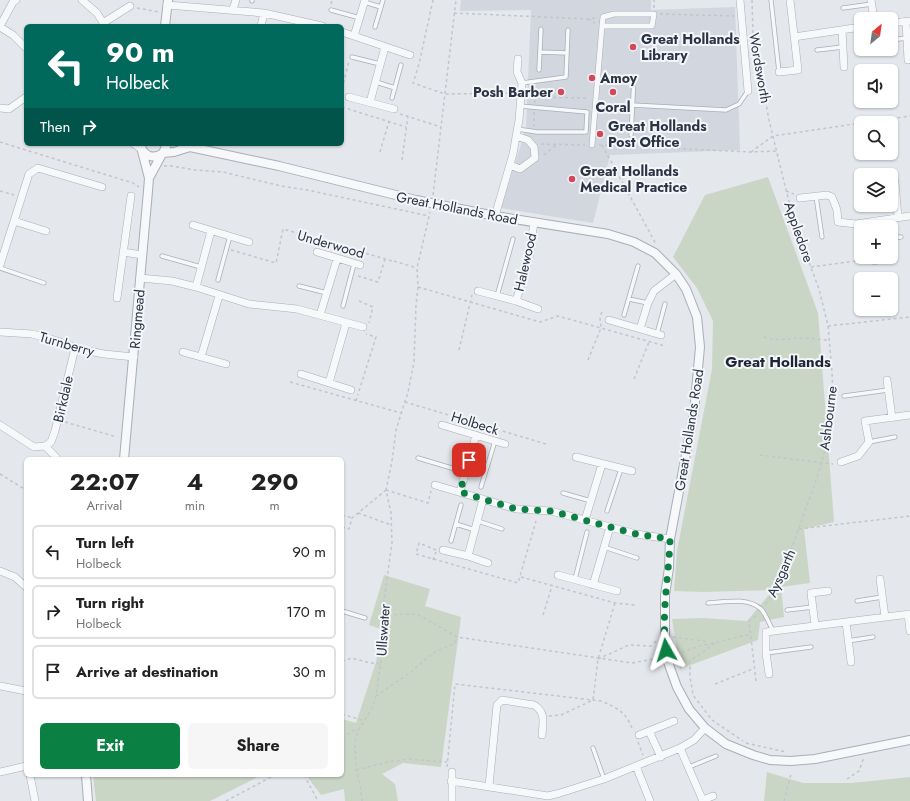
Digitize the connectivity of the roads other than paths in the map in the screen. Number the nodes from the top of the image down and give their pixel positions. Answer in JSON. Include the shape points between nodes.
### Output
{"nodes":[{"id":1,"x":16,"y":0,"type":"edge"},
{"id":2,"x":82,"y":0,"type":"edge"},
{"id":3,"x":236,"y":0,"type":"edge"},
{"id":4,"x":383,"y":0,"type":"edge"},
{"id":5,"x":740,"y":0,"type":"edge"},
{"id":6,"x":771,"y":0,"type":"edge"},
{"id":7,"x":790,"y":0,"type":"edge"},
{"id":8,"x":364,"y":1,"type":"edge"},
{"id":9,"x":168,"y":2,"type":"edge"},
{"id":10,"x":871,"y":2,"type":"edge"},
{"id":11,"x":130,"y":6,"type":"road end"},
{"id":12,"x":381,"y":7,"type":"junction"},
{"id":13,"x":843,"y":8,"type":"dead end"},
{"id":14,"x":233,"y":10,"type":"junction"},
{"id":15,"x":332,"y":10,"type":"dead end"},
{"id":16,"x":873,"y":12,"type":"edge"},
{"id":17,"x":264,"y":13,"type":"junction"},
{"id":18,"x":360,"y":18,"type":"junction"},
{"id":19,"x":908,"y":21,"type":"edge"},
{"id":20,"x":898,"y":22,"type":"edge"},
{"id":21,"x":104,"y":24,"type":"edge"},
{"id":22,"x":165,"y":24,"type":"edge"},
{"id":23,"x":261,"y":24,"type":"edge"},
{"id":24,"x":313,"y":24,"type":"edge"},
{"id":25,"x":602,"y":26,"type":"junction"},
{"id":26,"x":0,"y":27,"type":"edge"},
{"id":27,"x":375,"y":27,"type":"dead end"},
{"id":28,"x":854,"y":28,"type":"edge"},
{"id":29,"x":541,"y":29,"type":"dead end"},
{"id":30,"x":568,"y":30,"type":"dead end"},
{"id":31,"x":842,"y":30,"type":"junction"},
{"id":32,"x":344,"y":33,"type":"edge"},
{"id":33,"x":354,"y":36,"type":"junction"},
{"id":34,"x":794,"y":37,"type":"junction"},
{"id":35,"x":907,"y":38,"type":"junction"},
{"id":36,"x":898,"y":39,"type":"edge"},
{"id":37,"x":24,"y":46,"type":"edge"},
{"id":38,"x":385,"y":47,"type":"junction"},
{"id":39,"x":843,"y":47,"type":"junction"},
{"id":40,"x":817,"y":50,"type":"dead end"},
{"id":41,"x":540,"y":52,"type":"junction"},
{"id":42,"x":567,"y":53,"type":"junction"},
{"id":43,"x":410,"y":55,"type":"dead end"},
{"id":44,"x":352,"y":57,"type":"road end"},
{"id":45,"x":518,"y":59,"type":"dead end"},
{"id":46,"x":908,"y":60,"type":"dead end"},
{"id":47,"x":380,"y":64,"type":"junction"},
{"id":48,"x":401,"y":65,"type":"dead end"},
{"id":49,"x":844,"y":67,"type":"dead end"},
{"id":50,"x":540,"y":70,"type":"dead end"},
{"id":51,"x":779,"y":72,"type":"joint"},
{"id":52,"x":634,"y":77,"type":"dead end"},
{"id":53,"x":376,"y":82,"type":"junction"},
{"id":54,"x":522,"y":83,"type":"junction"},
{"id":55,"x":395,"y":88,"type":"junction"},
{"id":56,"x":748,"y":91,"type":"joint"},
{"id":57,"x":349,"y":97,"type":"dead end"},
{"id":58,"x":392,"y":98,"type":"dead end"},
{"id":59,"x":24,"y":99,"type":"edge"},
{"id":60,"x":370,"y":102,"type":"junction"},
{"id":61,"x":632,"y":105,"type":"junction"},
{"id":62,"x":520,"y":106,"type":"junction"},
{"id":63,"x":0,"y":108,"type":"edge"},
{"id":64,"x":394,"y":109,"type":"road end"},
{"id":65,"x":516,"y":133,"type":"junction"},
{"id":66,"x":631,"y":135,"type":"dead end"},
{"id":67,"x":592,"y":145,"type":"road end"},
{"id":68,"x":167,"y":146,"type":"edge"},
{"id":69,"x":186,"y":146,"type":"edge"},
{"id":70,"x":139,"y":147,"type":"edge"},
{"id":71,"x":162,"y":154,"type":"junction"},
{"id":72,"x":510,"y":165,"type":"junction"},
{"id":73,"x":149,"y":178,"type":"junction"},
{"id":74,"x":102,"y":187,"type":"dead end"},
{"id":75,"x":131,"y":196,"type":"dead end"},
{"id":76,"x":816,"y":196,"type":"junction"},
{"id":77,"x":800,"y":198,"type":"dead end"},
{"id":78,"x":897,"y":212,"type":"edge"},
{"id":79,"x":495,"y":216,"type":"junction"},
{"id":80,"x":910,"y":216,"type":"edge"},
{"id":81,"x":898,"y":217,"type":"junction"},
{"id":82,"x":887,"y":220,"type":"edge"},
{"id":83,"x":14,"y":221,"type":"junction"},
{"id":84,"x":534,"y":222,"type":"junction"},
{"id":85,"x":854,"y":224,"type":"edge"},
{"id":86,"x":193,"y":225,"type":"dead end"},
{"id":87,"x":211,"y":230,"type":"junction"},
{"id":88,"x":46,"y":231,"type":"dead end"},
{"id":89,"x":230,"y":236,"type":"junction"},
{"id":90,"x":822,"y":237,"type":"dead end"},
{"id":91,"x":898,"y":237,"type":"edge"},
{"id":92,"x":901,"y":237,"type":"dead end"},
{"id":93,"x":513,"y":239,"type":"dead end"},
{"id":94,"x":249,"y":242,"type":"dead end"},
{"id":95,"x":123,"y":252,"type":"junction"},
{"id":96,"x":317,"y":252,"type":"dead end"},
{"id":97,"x":142,"y":255,"type":"junction"},
{"id":98,"x":162,"y":256,"type":"dead end"},
{"id":99,"x":337,"y":259,"type":"junction"},
{"id":100,"x":357,"y":265,"type":"joint"},
{"id":101,"x":638,"y":266,"type":"dead end"},
{"id":102,"x":0,"y":267,"type":"edge"},
{"id":103,"x":200,"y":267,"type":"junction"},
{"id":104,"x":676,"y":274,"type":"junction"},
{"id":105,"x":140,"y":278,"type":"junction"},
{"id":106,"x":218,"y":280,"type":"dead end"},
{"id":107,"x":44,"y":283,"type":"dead end"},
{"id":108,"x":299,"y":286,"type":"dead end"},
{"id":109,"x":196,"y":287,"type":"junction"},
{"id":110,"x":478,"y":291,"type":"road end"},
{"id":111,"x":327,"y":293,"type":"junction"},
{"id":112,"x":219,"y":296,"type":"junction"},
{"id":113,"x":497,"y":296,"type":"junction"},
{"id":114,"x":117,"y":298,"type":"dead end"},
{"id":115,"x":629,"y":299,"type":"junction"},
{"id":116,"x":516,"y":301,"type":"junction"},
{"id":117,"x":648,"y":303,"type":"junction"},
{"id":118,"x":665,"y":304,"type":"dead end"},
{"id":119,"x":343,"y":306,"type":"dead end"},
{"id":120,"x":538,"y":309,"type":"dead end"},
{"id":121,"x":320,"y":315,"type":"junction"},
{"id":122,"x":624,"y":315,"type":"dead end"},
{"id":123,"x":609,"y":320,"type":"dead end"},
{"id":124,"x":346,"y":323,"type":"junction"},
{"id":125,"x":363,"y":328,"type":"dead end"},
{"id":126,"x":640,"y":329,"type":"junction"},
{"id":127,"x":0,"y":332,"type":"edge"},
{"id":128,"x":659,"y":335,"type":"joint"},
{"id":129,"x":75,"y":348,"type":"junction"},
{"id":130,"x":183,"y":352,"type":"dead end"},
{"id":131,"x":134,"y":357,"type":"junction"},
{"id":132,"x":201,"y":357,"type":"junction"},
{"id":133,"x":226,"y":364,"type":"dead end"},
{"id":134,"x":301,"y":374,"type":"dead end"},
{"id":135,"x":887,"y":380,"type":"dead end"},
{"id":136,"x":329,"y":383,"type":"junction"},
{"id":137,"x":352,"y":390,"type":"dead end"},
{"id":138,"x":888,"y":390,"type":"junction"},
{"id":139,"x":844,"y":396,"type":"dead end"},
{"id":140,"x":910,"y":415,"type":"edge"},
{"id":141,"x":892,"y":418,"type":"junction"},
{"id":142,"x":0,"y":425,"type":"edge"},
{"id":143,"x":442,"y":425,"type":"dead end"},
{"id":144,"x":476,"y":435,"type":"junction"},
{"id":145,"x":895,"y":437,"type":"dead end"},
{"id":146,"x":495,"y":441,"type":"junction"},
{"id":147,"x":869,"y":442,"type":"junction"},
{"id":148,"x":505,"y":444,"type":"dead end"},
{"id":149,"x":45,"y":446,"type":"junction"},
{"id":150,"x":56,"y":457,"type":"dead end"},
{"id":151,"x":124,"y":457,"type":"edge"},
{"id":152,"x":576,"y":457,"type":"dead end"},
{"id":153,"x":418,"y":458,"type":"dead end"},
{"id":154,"x":841,"y":462,"type":"road end"},
{"id":155,"x":602,"y":464,"type":"junction"},
{"id":156,"x":621,"y":469,"type":"junction"},
{"id":157,"x":465,"y":472,"type":"junction"},
{"id":158,"x":632,"y":472,"type":"dead end"},
{"id":159,"x":435,"y":485,"type":"road end"},
{"id":160,"x":481,"y":487,"type":"dead end"},
{"id":161,"x":460,"y":492,"type":"junction"},
{"id":162,"x":563,"y":493,"type":"dead end"},
{"id":163,"x":483,"y":499,"type":"junction"},
{"id":164,"x":591,"y":501,"type":"junction"},
{"id":165,"x":461,"y":505,"type":"dead end"},
{"id":166,"x":607,"y":512,"type":"dead end"},
{"id":167,"x":585,"y":520,"type":"junction"},
{"id":168,"x":478,"y":521,"type":"junction"},
{"id":169,"x":456,"y":524,"type":"junction"},
{"id":170,"x":610,"y":527,"type":"junction"},
{"id":171,"x":502,"y":529,"type":"dead end"},
{"id":172,"x":475,"y":530,"type":"junction"},
{"id":173,"x":588,"y":532,"type":"dead end"},
{"id":174,"x":670,"y":539,"type":"junction"},
{"id":175,"x":451,"y":541,"type":"dead end"},
{"id":176,"x":604,"y":547,"type":"junction"},
{"id":177,"x":440,"y":550,"type":"road end"},
{"id":178,"x":468,"y":556,"type":"junction"},
{"id":179,"x":637,"y":558,"type":"dead end"},
{"id":180,"x":488,"y":563,"type":"dead end"},
{"id":181,"x":0,"y":571,"type":"edge"},
{"id":182,"x":558,"y":575,"type":"dead end"},
{"id":183,"x":574,"y":579,"type":"junction"},
{"id":184,"x":880,"y":579,"type":"dead end"},
{"id":185,"x":24,"y":584,"type":"edge"},
{"id":186,"x":594,"y":585,"type":"junction"},
{"id":187,"x":617,"y":591,"type":"dead end"},
{"id":188,"x":828,"y":591,"type":"dead end"},
{"id":189,"x":882,"y":597,"type":"junction"},
{"id":190,"x":857,"y":601,"type":"dead end"},
{"id":191,"x":708,"y":603,"type":"dead end"},
{"id":192,"x":813,"y":607,"type":"junction"},
{"id":193,"x":787,"y":610,"type":"dead end"},
{"id":194,"x":344,"y":612,"type":"edge"},
{"id":195,"x":909,"y":614,"type":"edge"},
{"id":196,"x":885,"y":617,"type":"junction"},
{"id":197,"x":365,"y":618,"type":"dead end"},
{"id":198,"x":846,"y":622,"type":"junction"},
{"id":199,"x":815,"y":625,"type":"junction"},
{"id":200,"x":773,"y":631,"type":"junction"},
{"id":201,"x":910,"y":631,"type":"edge"},
{"id":202,"x":873,"y":637,"type":"dead end"},
{"id":203,"x":848,"y":641,"type":"junction"},
{"id":204,"x":811,"y":647,"type":"dead end"},
{"id":205,"x":766,"y":652,"type":"junction"},
{"id":206,"x":851,"y":662,"type":"dead end"},
{"id":207,"x":769,"y":674,"type":"dead end"},
{"id":208,"x":0,"y":686,"type":"edge"},
{"id":209,"x":24,"y":691,"type":"edge"},
{"id":210,"x":674,"y":721,"type":"dead end"},
{"id":211,"x":705,"y":728,"type":"junction"},
{"id":212,"x":649,"y":731,"type":"junction"},
{"id":213,"x":636,"y":734,"type":"road end"},
{"id":214,"x":542,"y":735,"type":"dead end"},
{"id":215,"x":910,"y":740,"type":"edge"},
{"id":216,"x":593,"y":748,"type":"dead end"},
{"id":217,"x":680,"y":748,"type":"junction"},
{"id":218,"x":716,"y":756,"type":"dead end"},
{"id":219,"x":661,"y":757,"type":"junction"},
{"id":220,"x":24,"y":766,"type":"edge"},
{"id":221,"x":636,"y":766,"type":"junction"},
{"id":222,"x":689,"y":768,"type":"junction"},
{"id":223,"x":0,"y":772,"type":"edge"},
{"id":224,"x":450,"y":772,"type":"road end"},
{"id":225,"x":30,"y":777,"type":"edge"},
{"id":226,"x":86,"y":777,"type":"edge"},
{"id":227,"x":604,"y":779,"type":"junction"},
{"id":228,"x":451,"y":781,"type":"junction"},
{"id":229,"x":489,"y":786,"type":"junction"},
{"id":230,"x":713,"y":796,"type":"dead end"},
{"id":231,"x":547,"y":798,"type":"edge"},
{"id":232,"x":35,"y":801,"type":"edge"},
{"id":233,"x":88,"y":801,"type":"edge"},
{"id":234,"x":452,"y":801,"type":"edge"},
{"id":235,"x":650,"y":801,"type":"edge"},
{"id":236,"x":703,"y":801,"type":"edge"}],
"edges":[{"from":1,"to":26,"type":"street"},
{"from":2,"to":21,"type":"street","via":[[97,13]]},
{"from":3,"to":14,"type":"street"},
{"from":4,"to":12,"type":"lane"},
{"from":5,"to":56,"type":"street","name":"Wordsworth"},
{"from":6,"to":51,"type":"lane"},
{"from":7,"to":34,"type":"street"},
{"from":8,"to":12,"type":"lane"},
{"from":8,"to":18,"type":"street"},
{"from":9,"to":14,"type":"street"},
{"from":9,"to":22,"type":"street"},
{"from":10,"to":13,"type":"lane"},
{"from":10,"to":16,"type":"street"},
{"from":11,"to":21,"type":"street"},
{"from":12,"to":27,"type":"lane"},
{"from":14,"to":17,"type":"street"},
{"from":15,"to":18,"type":"lane"},
{"from":17,"to":23,"type":"street"},
{"from":17,"to":24,"type":"street"},
{"from":18,"to":33,"type":"street"},
{"from":19,"to":20,"type":"street"},
{"from":19,"to":35,"type":"street"},
{"from":25,"to":25,"type":"street","via":[[652,26],[654,14],[614,14],[603,17]]},
{"from":25,"to":67,"type":"street"},
{"from":26,"to":37,"type":"street"},
{"from":28,"to":31,"type":"street"},
{"from":29,"to":41,"type":"lane"},
{"from":30,"to":42,"type":"lane"},
{"from":31,"to":34,"type":"street"},
{"from":31,"to":39,"type":"street"},
{"from":32,"to":33,"type":"street"},
{"from":33,"to":38,"type":"street"},
{"from":34,"to":51,"type":"street","via":[[798,70]]},
{"from":35,"to":36,"type":"lane"},
{"from":35,"to":46,"type":"street"},
{"from":38,"to":43,"type":"street"},
{"from":38,"to":47,"type":"street"},
{"from":39,"to":40,"type":"lane"},
{"from":39,"to":49,"type":"street"},
{"from":41,"to":42,"type":"lane"},
{"from":41,"to":50,"type":"lane"},
{"from":42,"to":54,"type":"lane","via":[[566,77]]},
{"from":44,"to":47,"type":"lane"},
{"from":45,"to":54,"type":"street","via":[[517,72]]},
{"from":47,"to":53,"type":"street"},
{"from":48,"to":55,"type":"lane"},
{"from":52,"to":61,"type":"lane"},
{"from":53,"to":55,"type":"lane"},
{"from":53,"to":60,"type":"street"},
{"from":54,"to":62,"type":"street"},
{"from":55,"to":58,"type":"lane"},
{"from":56,"to":61,"type":"lane","name":"Wordsworth","via":[[739,104],[726,110]]},
{"from":57,"to":60,"type":"street"},
{"from":59,"to":63,"type":"street","via":[[9,109]]},
{"from":60,"to":64,"type":"street"},
{"from":61,"to":66,"type":"lane"},
{"from":62,"to":65,"type":"street"},
{"from":62,"to":65,"type":"lane","via":[[587,112],[586,132]]},
{"from":65,"to":72,"type":"street"},
{"from":65,"to":72,"type":"street","via":[[534,147],[535,158],[520,169]]},
{"from":68,"to":71,"type":"street","name":"Ringmead"},
{"from":69,"to":71,"type":"street","name":"Great Hollands Road"},
{"from":69,"to":79,"type":"street","name":"Great Hollands Road","via":[[279,166],[399,197]]},
{"from":70,"to":71,"type":"street","name":"Great Hollands Road","via":[[145,154],[154,157]]},
{"from":70,"to":73,"type":"street","name":"Ringmead"},
{"from":71,"to":73,"type":"street","name":"Ringmead"},
{"from":72,"to":79,"type":"street"},
{"from":73,"to":97,"type":"street","name":"Ringmead"},
{"from":74,"to":83,"type":"street","via":[[38,168],[29,174]]},
{"from":75,"to":95,"type":"street"},
{"from":76,"to":77,"type":"street","name":"Appledore"},
{"from":76,"to":85,"type":"street","name":"Appledore","via":[[832,196],[838,222]]},
{"from":76,"to":90,"type":"lane"},
{"from":78,"to":81,"type":"street"},
{"from":79,"to":84,"type":"street","name":"Great Hollands Road"},
{"from":80,"to":81,"type":"street","name":"Appledore"},
{"from":81,"to":82,"type":"street","name":"Appledore"},
{"from":83,"to":88,"type":"street"},
{"from":83,"to":102,"type":"street"},
{"from":84,"to":104,"type":"street","name":"Great Hollands Road","via":[[620,237],[655,253]]},
{"from":84,"to":116,"type":"street","name":"Halewood","via":[[529,259]]},
{"from":86,"to":87,"type":"street"},
{"from":87,"to":89,"type":"street"},
{"from":87,"to":103,"type":"street"},
{"from":89,"to":94,"type":"street"},
{"from":89,"to":106,"type":"lane"},
{"from":91,"to":92,"type":"lane"},
{"from":93,"to":113,"type":"lane"},
{"from":95,"to":97,"type":"street"},
{"from":95,"to":114,"type":"street"},
{"from":96,"to":99,"type":"street","name":"Underwood"},
{"from":97,"to":105,"type":"street","name":"Ringmead"},
{"from":98,"to":103,"type":"lane"},
{"from":99,"to":100,"type":"street","name":"Underwood"},
{"from":99,"to":111,"type":"street","name":"Underwood"},
{"from":100,"to":119,"type":"lane","via":[[351,274]]},
{"from":101,"to":115,"type":"lane"},
{"from":102,"to":107,"type":"lane"},
{"from":103,"to":109,"type":"street"},
{"from":104,"to":117,"type":"street","via":[[654,291]]},
{"from":104,"to":174,"type":"street","name":"Great Hollands Road","via":[[686,289],[697,317],[700,347],[694,412]]},
{"from":105,"to":109,"type":"street","via":[[172,281]]},
{"from":105,"to":131,"type":"street","name":"Ringmead"},
{"from":108,"to":111,"type":"lane"},
{"from":109,"to":112,"type":"street"},
{"from":110,"to":113,"type":"street","name":"Halewood"},
{"from":111,"to":121,"type":"street","name":"Underwood"},
{"from":112,"to":121,"type":"street","via":[[249,304],[297,308]]},
{"from":112,"to":132,"type":"street"},
{"from":113,"to":116,"type":"street","name":"Halewood"},
{"from":115,"to":117,"type":"lane"},
{"from":115,"to":122,"type":"lane"},
{"from":116,"to":120,"type":"street","name":"Halewood"},
{"from":117,"to":126,"type":"street"},
{"from":118,"to":128,"type":"lane"},
{"from":121,"to":124,"type":"street"},
{"from":123,"to":126,"type":"street"},
{"from":124,"to":125,"type":"street"},
{"from":124,"to":136,"type":"street"},
{"from":126,"to":128,"type":"street"},
{"from":127,"to":129,"type":"street","name":"Turnberry","via":[[32,334]]},
{"from":129,"to":131,"type":"street","name":"Turnberry"},
{"from":129,"to":149,"type":"street","name":"Birkdale","via":[[51,442]]},
{"from":130,"to":132,"type":"street"},
{"from":131,"to":151,"type":"street","name":"Ringmead"},
{"from":132,"to":133,"type":"street"},
{"from":134,"to":136,"type":"street"},
{"from":135,"to":138,"type":"street"},
{"from":136,"to":137,"type":"street"},
{"from":138,"to":139,"type":"lane"},
{"from":138,"to":141,"type":"street"},
{"from":140,"to":141,"type":"street"},
{"from":141,"to":147,"type":"street","via":[[865,421]]},
{"from":142,"to":149,"type":"street","via":[[34,447]]},
{"from":143,"to":144,"type":"street","name":"Holbeck"},
{"from":144,"to":146,"type":"street","name":"Holbeck"},
{"from":144,"to":157,"type":"street","name":"Holbeck"},
{"from":145,"to":147,"type":"lane"},
{"from":146,"to":148,"type":"street","name":"Holbeck"},
{"from":146,"to":160,"type":"lane"},
{"from":147,"to":154,"type":"street","name":"Ashbourne","via":[[858,456]]},
{"from":149,"to":150,"type":"street"},
{"from":152,"to":155,"type":"street"},
{"from":153,"to":157,"type":"lane"},
{"from":155,"to":156,"type":"street"},
{"from":155,"to":164,"type":"street"},
{"from":156,"to":158,"type":"street"},
{"from":156,"to":166,"type":"lane"},
{"from":157,"to":161,"type":"street","name":"Holbeck"},
{"from":159,"to":161,"type":"street"},
{"from":161,"to":163,"type":"street"},
{"from":162,"to":164,"type":"lane"},
{"from":163,"to":167,"type":"street","via":[[516,509],[551,511]]},
{"from":163,"to":168,"type":"street"},
{"from":164,"to":167,"type":"street"},
{"from":165,"to":169,"type":"lane"},
{"from":167,"to":170,"type":"street"},
{"from":168,"to":171,"type":"lane"},
{"from":168,"to":172,"type":"street"},
{"from":169,"to":172,"type":"lane"},
{"from":169,"to":175,"type":"lane"},
{"from":170,"to":174,"type":"street"},
{"from":170,"to":176,"type":"street"},
{"from":172,"to":178,"type":"street"},
{"from":173,"to":183,"type":"lane"},
{"from":174,"to":211,"type":"street","name":"Great Hollands Road","via":[[664,623],[668,662],[676,688]]},
{"from":176,"to":179,"type":"lane"},
{"from":176,"to":186,"type":"street"},
{"from":177,"to":178,"type":"street"},
{"from":178,"to":180,"type":"street"},
{"from":181,"to":185,"type":"street","via":[[15,577]]},
{"from":182,"to":183,"type":"street"},
{"from":183,"to":186,"type":"street"},
{"from":184,"to":189,"type":"street"},
{"from":186,"to":187,"type":"street"},
{"from":188,"to":192,"type":"street","via":[[811,593]]},
{"from":189,"to":190,"type":"lane"},
{"from":189,"to":196,"type":"street"},
{"from":191,"to":200,"type":"lane","via":[[745,601],[762,610]]},
{"from":192,"to":193,"type":"lane"},
{"from":192,"to":199,"type":"street"},
{"from":194,"to":197,"type":"lane"},
{"from":195,"to":196,"type":"street"},
{"from":195,"to":201,"type":"street"},
{"from":196,"to":198,"type":"street"},
{"from":198,"to":199,"type":"street"},
{"from":198,"to":203,"type":"street"},
{"from":199,"to":200,"type":"street"},
{"from":200,"to":205,"type":"street","via":[[766,632]]},
{"from":202,"to":203,"type":"lane"},
{"from":203,"to":206,"type":"street"},
{"from":204,"to":205,"type":"lane"},
{"from":205,"to":207,"type":"street"},
{"from":208,"to":209,"type":"street"},
{"from":210,"to":212,"type":"street"},
{"from":211,"to":215,"type":"street","name":"Great Hollands Road","via":[[726,744],[770,760],[815,759]]},
{"from":211,"to":217,"type":"street","via":[[694,740]]},
{"from":212,"to":213,"type":"street"},
{"from":212,"to":219,"type":"street"},
{"from":214,"to":229,"type":"street","via":[[544,717],[540,709],[534,704],[502,700],[497,705]]},
{"from":216,"to":227,"type":"lane"},
{"from":217,"to":219,"type":"street"},
{"from":217,"to":222,"type":"street"},
{"from":218,"to":222,"type":"lane"},
{"from":219,"to":221,"type":"street"},
{"from":220,"to":223,"type":"street"},
{"from":221,"to":227,"type":"street"},
{"from":221,"to":235,"type":"street"},
{"from":222,"to":236,"type":"street"},
{"from":224,"to":228,"type":"street"},
{"from":225,"to":232,"type":"street"},
{"from":226,"to":233,"type":"street"},
{"from":227,"to":231,"type":"street"},
{"from":228,"to":229,"type":"street"},
{"from":228,"to":234,"type":"street"},
{"from":229,"to":231,"type":"street"},
{"from":230,"to":236,"type":"street"}]}
